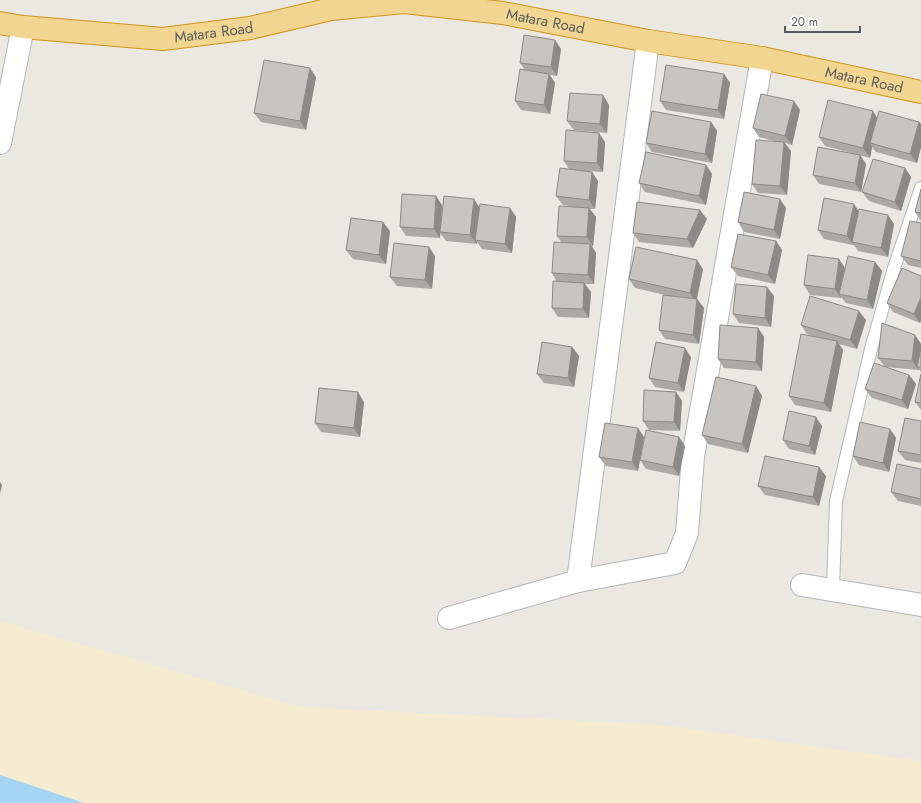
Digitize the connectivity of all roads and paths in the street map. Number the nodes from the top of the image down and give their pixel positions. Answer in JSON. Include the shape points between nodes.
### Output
{"nodes":[{"id":1,"x":0,"y":23,"type":"edge"},
{"id":2,"x":23,"y":27,"type":"junction"},
{"id":3,"x":648,"y":41,"type":"junction"},
{"id":4,"x":762,"y":58,"type":"junction"},
{"id":5,"x":921,"y":92,"type":"edge"},
{"id":6,"x":0,"y":143,"type":"edge"},
{"id":7,"x":921,"y":188,"type":"edge"},
{"id":8,"x":578,"y":581,"type":"junction"},
{"id":9,"x":802,"y":585,"type":"dead end"},
{"id":10,"x":833,"y":589,"type":"junction"},
{"id":11,"x":921,"y":605,"type":"edge"},
{"id":12,"x":449,"y":618,"type":"dead end"}],
"edges":[{"from":1,"to":2,"type":"highway","name":"Matara Road"},
{"from":2,"to":3,"type":"highway","name":"Matara Road","via":[[163,39],[250,28],[331,9],[404,2],[503,13]]},
{"from":2,"to":6,"type":"street"},
{"from":3,"to":4,"type":"highway","name":"Matara Road"},
{"from":3,"to":8,"type":"street"},
{"from":4,"to":5,"type":"highway","name":"Matara Road"},
{"from":4,"to":8,"type":"street","via":[[693,457],[687,533],[676,563]]},
{"from":7,"to":10,"type":"lane","via":[[894,268],[871,349],[836,501]]},
{"from":8,"to":12,"type":"street"},
{"from":9,"to":10,"type":"street"},
{"from":10,"to":11,"type":"street"}]}
